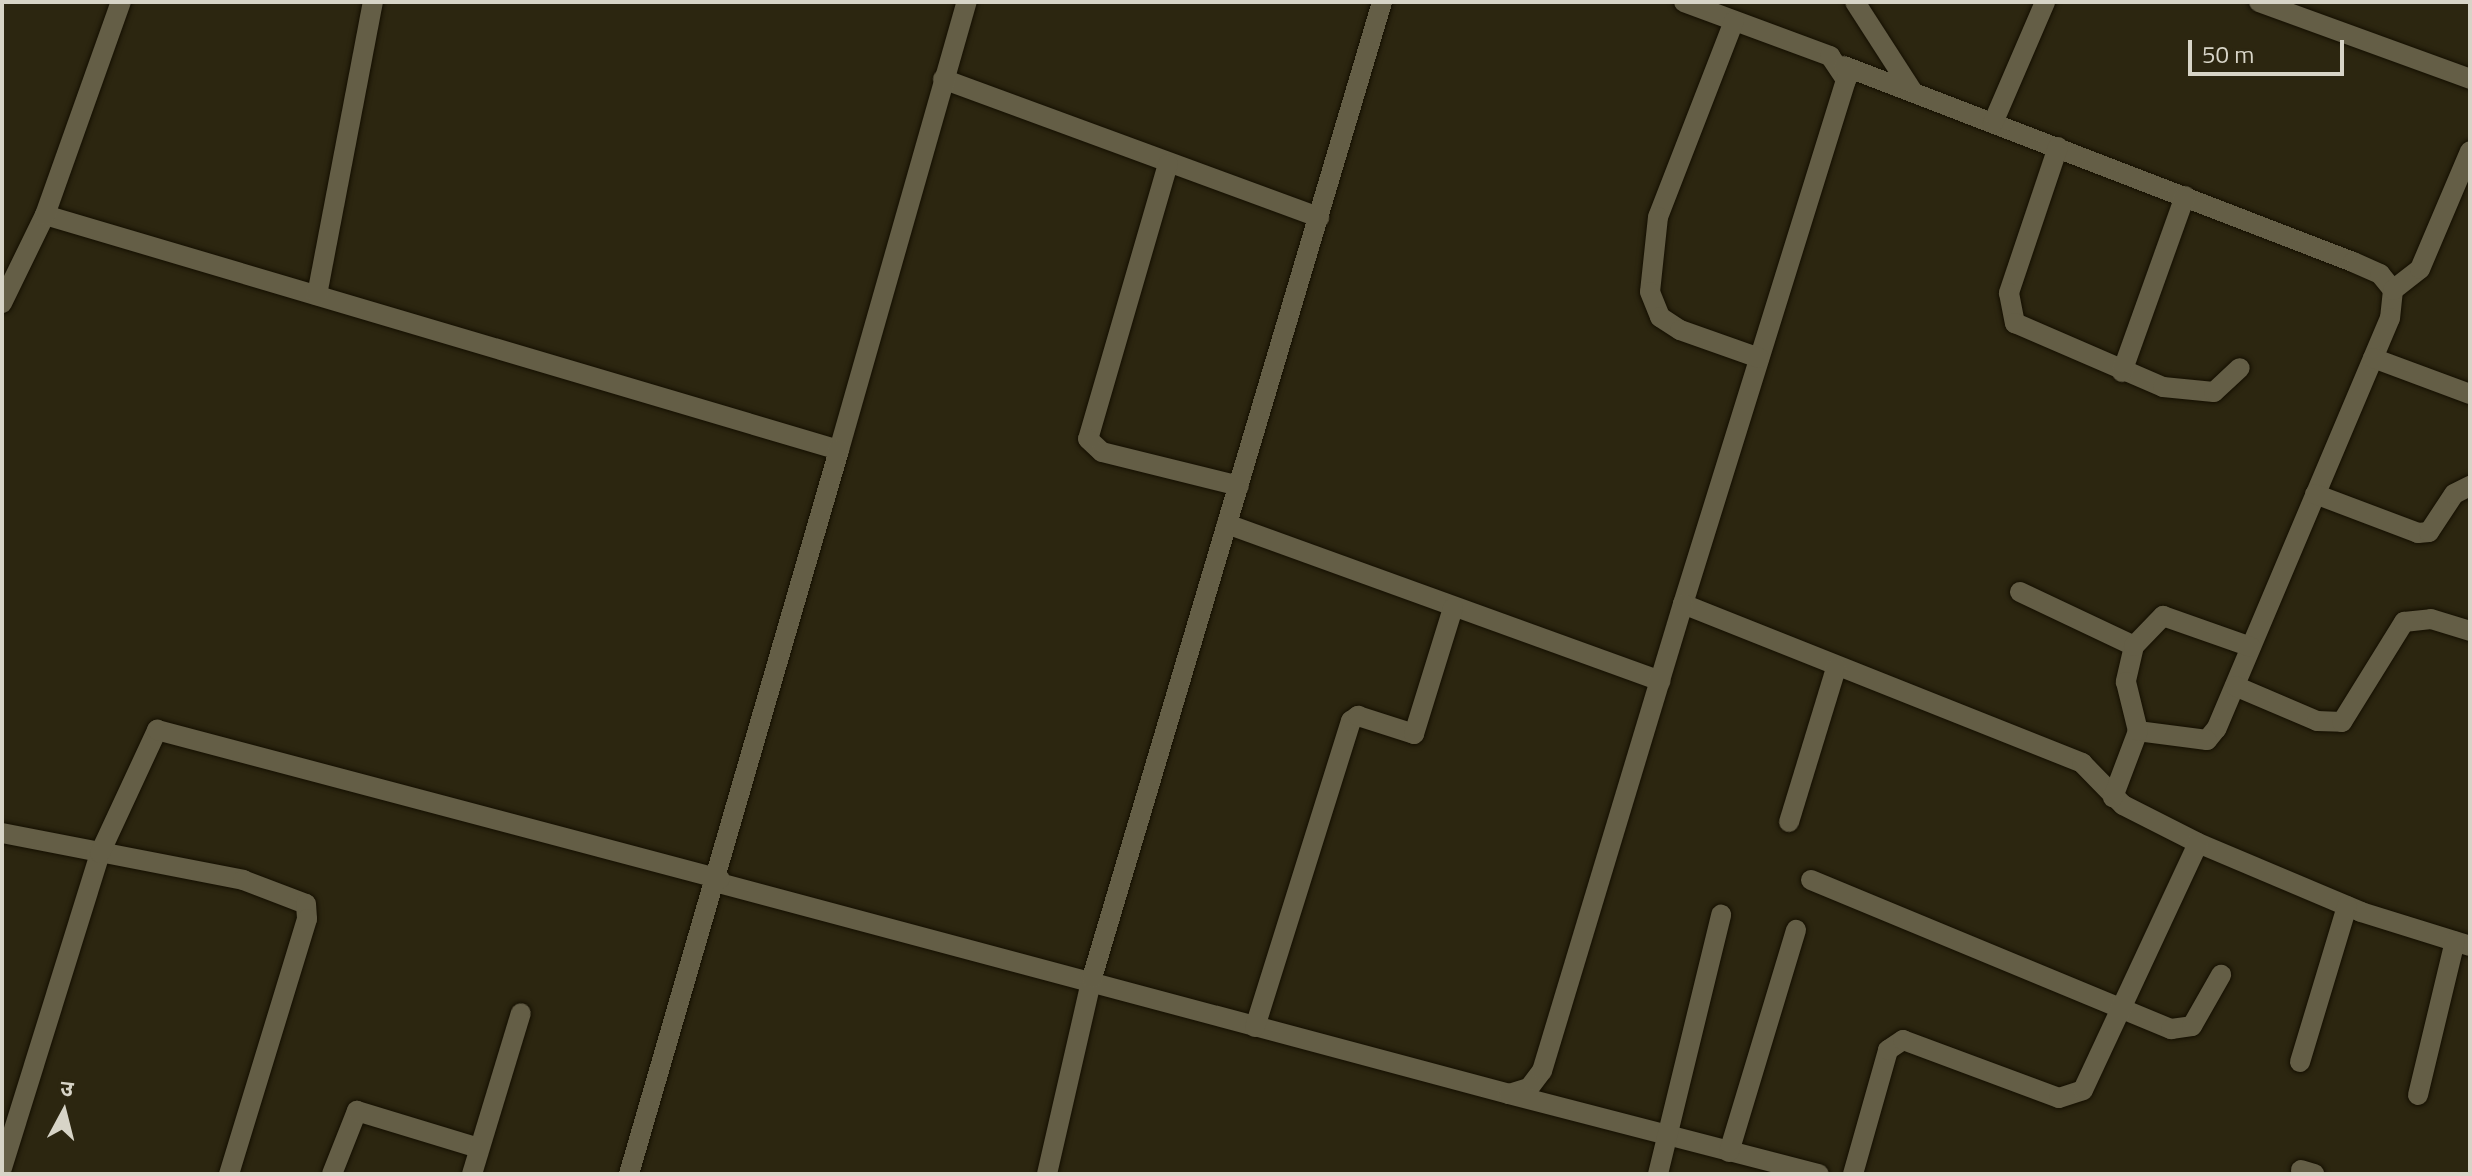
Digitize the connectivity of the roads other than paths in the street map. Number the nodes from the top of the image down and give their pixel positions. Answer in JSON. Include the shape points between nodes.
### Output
{"nodes":[{"id":1,"x":121,"y":2,"type":"edge"},
{"id":2,"x":373,"y":2,"type":"edge"},
{"id":3,"x":967,"y":2,"type":"edge"},
{"id":4,"x":1382,"y":2,"type":"edge"},
{"id":5,"x":1684,"y":2,"type":"edge"},
{"id":6,"x":1855,"y":2,"type":"edge"},
{"id":7,"x":2045,"y":2,"type":"edge"},
{"id":8,"x":2259,"y":2,"type":"edge"},
{"id":9,"x":1734,"y":21,"type":"junction"},
{"id":10,"x":1844,"y":66,"type":"junction"},
{"id":11,"x":943,"y":79,"type":"junction"},
{"id":12,"x":2470,"y":79,"type":"edge"},
{"id":13,"x":1913,"y":92,"type":"junction"},
{"id":14,"x":1993,"y":123,"type":"junction"},
{"id":15,"x":2058,"y":147,"type":"junction"},
{"id":16,"x":2470,"y":151,"type":"edge"},
{"id":17,"x":1168,"y":164,"type":"junction"},
{"id":18,"x":2185,"y":196,"type":"junction"},
{"id":19,"x":45,"y":215,"type":"junction"},
{"id":20,"x":1319,"y":217,"type":"junction"},
{"id":21,"x":2393,"y":290,"type":"junction"},
{"id":22,"x":317,"y":295,"type":"junction"},
{"id":23,"x":2,"y":303,"type":"edge"},
{"id":24,"x":1759,"y":358,"type":"junction"},
{"id":25,"x":2373,"y":358,"type":"junction"},
{"id":26,"x":2240,"y":368,"type":"dead end"},
{"id":27,"x":2122,"y":372,"type":"junction"},
{"id":28,"x":2470,"y":394,"type":"edge"},
{"id":29,"x":839,"y":450,"type":"junction"},
{"id":30,"x":1239,"y":486,"type":"junction"},
{"id":31,"x":2470,"y":486,"type":"edge"},
{"id":32,"x":2315,"y":494,"type":"junction"},
{"id":33,"x":1227,"y":524,"type":"junction"},
{"id":34,"x":2020,"y":592,"type":"dead end"},
{"id":35,"x":1683,"y":604,"type":"junction"},
{"id":36,"x":1453,"y":608,"type":"junction"},
{"id":37,"x":2470,"y":631,"type":"edge"},
{"id":38,"x":2134,"y":646,"type":"junction"},
{"id":39,"x":2251,"y":647,"type":"junction"},
{"id":40,"x":1836,"y":668,"type":"junction"},
{"id":41,"x":1660,"y":681,"type":"junction"},
{"id":42,"x":2235,"y":686,"type":"junction"},
{"id":43,"x":2138,"y":731,"type":"junction"},
{"id":44,"x":2113,"y":797,"type":"junction"},
{"id":45,"x":1789,"y":822,"type":"dead end"},
{"id":46,"x":2,"y":833,"type":"edge"},
{"id":47,"x":2198,"y":843,"type":"junction"},
{"id":48,"x":100,"y":853,"type":"junction"},
{"id":49,"x":1811,"y":880,"type":"dead end"},
{"id":50,"x":720,"y":881,"type":"junction"},
{"id":51,"x":2347,"y":906,"type":"junction"},
{"id":52,"x":1721,"y":915,"type":"dead end"},
{"id":53,"x":1796,"y":930,"type":"dead end"},
{"id":54,"x":2463,"y":943,"type":"edge"},
{"id":55,"x":2221,"y":975,"type":"dead end"},
{"id":56,"x":1092,"y":978,"type":"junction"},
{"id":57,"x":2123,"y":1004,"type":"junction"},
{"id":58,"x":521,"y":1013,"type":"dead end"},
{"id":59,"x":1255,"y":1027,"type":"junction"},
{"id":60,"x":2300,"y":1062,"type":"dead end"},
{"id":61,"x":1509,"y":1094,"type":"junction"},
{"id":62,"x":2418,"y":1095,"type":"dead end"},
{"id":63,"x":1664,"y":1137,"type":"junction"},
{"id":64,"x":479,"y":1148,"type":"junction"},
{"id":65,"x":1729,"y":1152,"type":"junction"},
{"id":66,"x":2,"y":1168,"type":"edge"},
{"id":67,"x":229,"y":1174,"type":"edge"},
{"id":68,"x":332,"y":1174,"type":"edge"},
{"id":69,"x":472,"y":1174,"type":"edge"},
{"id":70,"x":629,"y":1174,"type":"edge"},
{"id":71,"x":1047,"y":1174,"type":"edge"},
{"id":72,"x":1658,"y":1174,"type":"edge"},
{"id":73,"x":1819,"y":1174,"type":"edge"},
{"id":74,"x":1853,"y":1174,"type":"edge"}],
"edges":[{"from":1,"to":19,"type":"street"},
{"from":2,"to":22,"type":"street"},
{"from":3,"to":11,"type":"street"},
{"from":4,"to":20,"type":"street"},
{"from":5,"to":9,"type":"street"},
{"from":6,"to":13,"type":"street"},
{"from":7,"to":14,"type":"street"},
{"from":8,"to":12,"type":"street"},
{"from":9,"to":10,"type":"street"},
{"from":9,"to":24,"type":"street","via":[[1658,217],[1650,292],[1660,317],[1680,330]]},
{"from":10,"to":13,"type":"street"},
{"from":10,"to":24,"type":"street","via":[[1846,80]]},
{"from":11,"to":17,"type":"street"},
{"from":11,"to":29,"type":"street"},
{"from":13,"to":14,"type":"street"},
{"from":14,"to":15,"type":"street"},
{"from":15,"to":18,"type":"street"},
{"from":15,"to":27,"type":"street","via":[[2009,293],[2009,316]]},
{"from":16,"to":21,"type":"street","via":[[2420,269]]},
{"from":17,"to":20,"type":"street"},
{"from":17,"to":30,"type":"street","via":[[1088,439],[1102,452]]},
{"from":18,"to":21,"type":"street","via":[[2353,262]]},
{"from":18,"to":27,"type":"street"},
{"from":19,"to":22,"type":"street"},
{"from":19,"to":23,"type":"street"},
{"from":20,"to":30,"type":"street"},
{"from":21,"to":25,"type":"street","via":[[2395,304]]},
{"from":22,"to":29,"type":"street"},
{"from":24,"to":35,"type":"street"},
{"from":25,"to":28,"type":"street"},
{"from":25,"to":32,"type":"street"},
{"from":26,"to":27,"type":"street","via":[[2204,394]]},
{"from":29,"to":50,"type":"street"},
{"from":30,"to":33,"type":"street"},
{"from":31,"to":32,"type":"street","via":[[2454,494],[2429,532],[2418,533]]},
{"from":32,"to":39,"type":"street"},
{"from":33,"to":36,"type":"street"},
{"from":33,"to":56,"type":"street"},
{"from":34,"to":38,"type":"street"},
{"from":35,"to":40,"type":"street"},
{"from":35,"to":41,"type":"street"},
{"from":36,"to":41,"type":"street"},
{"from":36,"to":59,"type":"street","via":[[1414,734],[1358,716],[1351,721]]},
{"from":37,"to":42,"type":"street","via":[[2431,619],[2404,622],[2342,722],[2317,721]]},
{"from":38,"to":39,"type":"street","via":[[2163,616]]},
{"from":38,"to":43,"type":"street","via":[[2126,682]]},
{"from":39,"to":42,"type":"street"},
{"from":40,"to":44,"type":"street","via":[[2082,763]]},
{"from":40,"to":45,"type":"street"},
{"from":41,"to":61,"type":"street","via":[[1542,1071],[1529,1088]]},
{"from":42,"to":43,"type":"street","via":[[2207,740]]},
{"from":43,"to":44,"type":"street"},
{"from":44,"to":47,"type":"street"},
{"from":46,"to":48,"type":"street"},
{"from":47,"to":51,"type":"street"},
{"from":47,"to":57,"type":"street"},
{"from":48,"to":50,"type":"street","via":[[152,735],[167,729]]},
{"from":48,"to":66,"type":"street"},
{"from":48,"to":67,"type":"street","via":[[243,880],[306,904],[307,919]]},
{"from":49,"to":57,"type":"street"},
{"from":50,"to":56,"type":"street"},
{"from":50,"to":70,"type":"street"},
{"from":51,"to":54,"type":"street"},
{"from":51,"to":60,"type":"street"},
{"from":52,"to":63,"type":"street"},
{"from":53,"to":65,"type":"street"},
{"from":54,"to":62,"type":"street"},
{"from":55,"to":57,"type":"street","via":[[2186,1030]]},
{"from":56,"to":59,"type":"street"},
{"from":56,"to":71,"type":"street"},
{"from":57,"to":74,"type":"street","via":[[2090,1082],[2068,1100],[1921,1042],[1893,1044]]},
{"from":58,"to":64,"type":"street"},
{"from":59,"to":61,"type":"street"},
{"from":61,"to":63,"type":"street"},
{"from":63,"to":65,"type":"street"},
{"from":63,"to":72,"type":"street"},
{"from":64,"to":68,"type":"street","via":[[357,1111]]},
{"from":64,"to":69,"type":"street"},
{"from":65,"to":73,"type":"street"}]}
